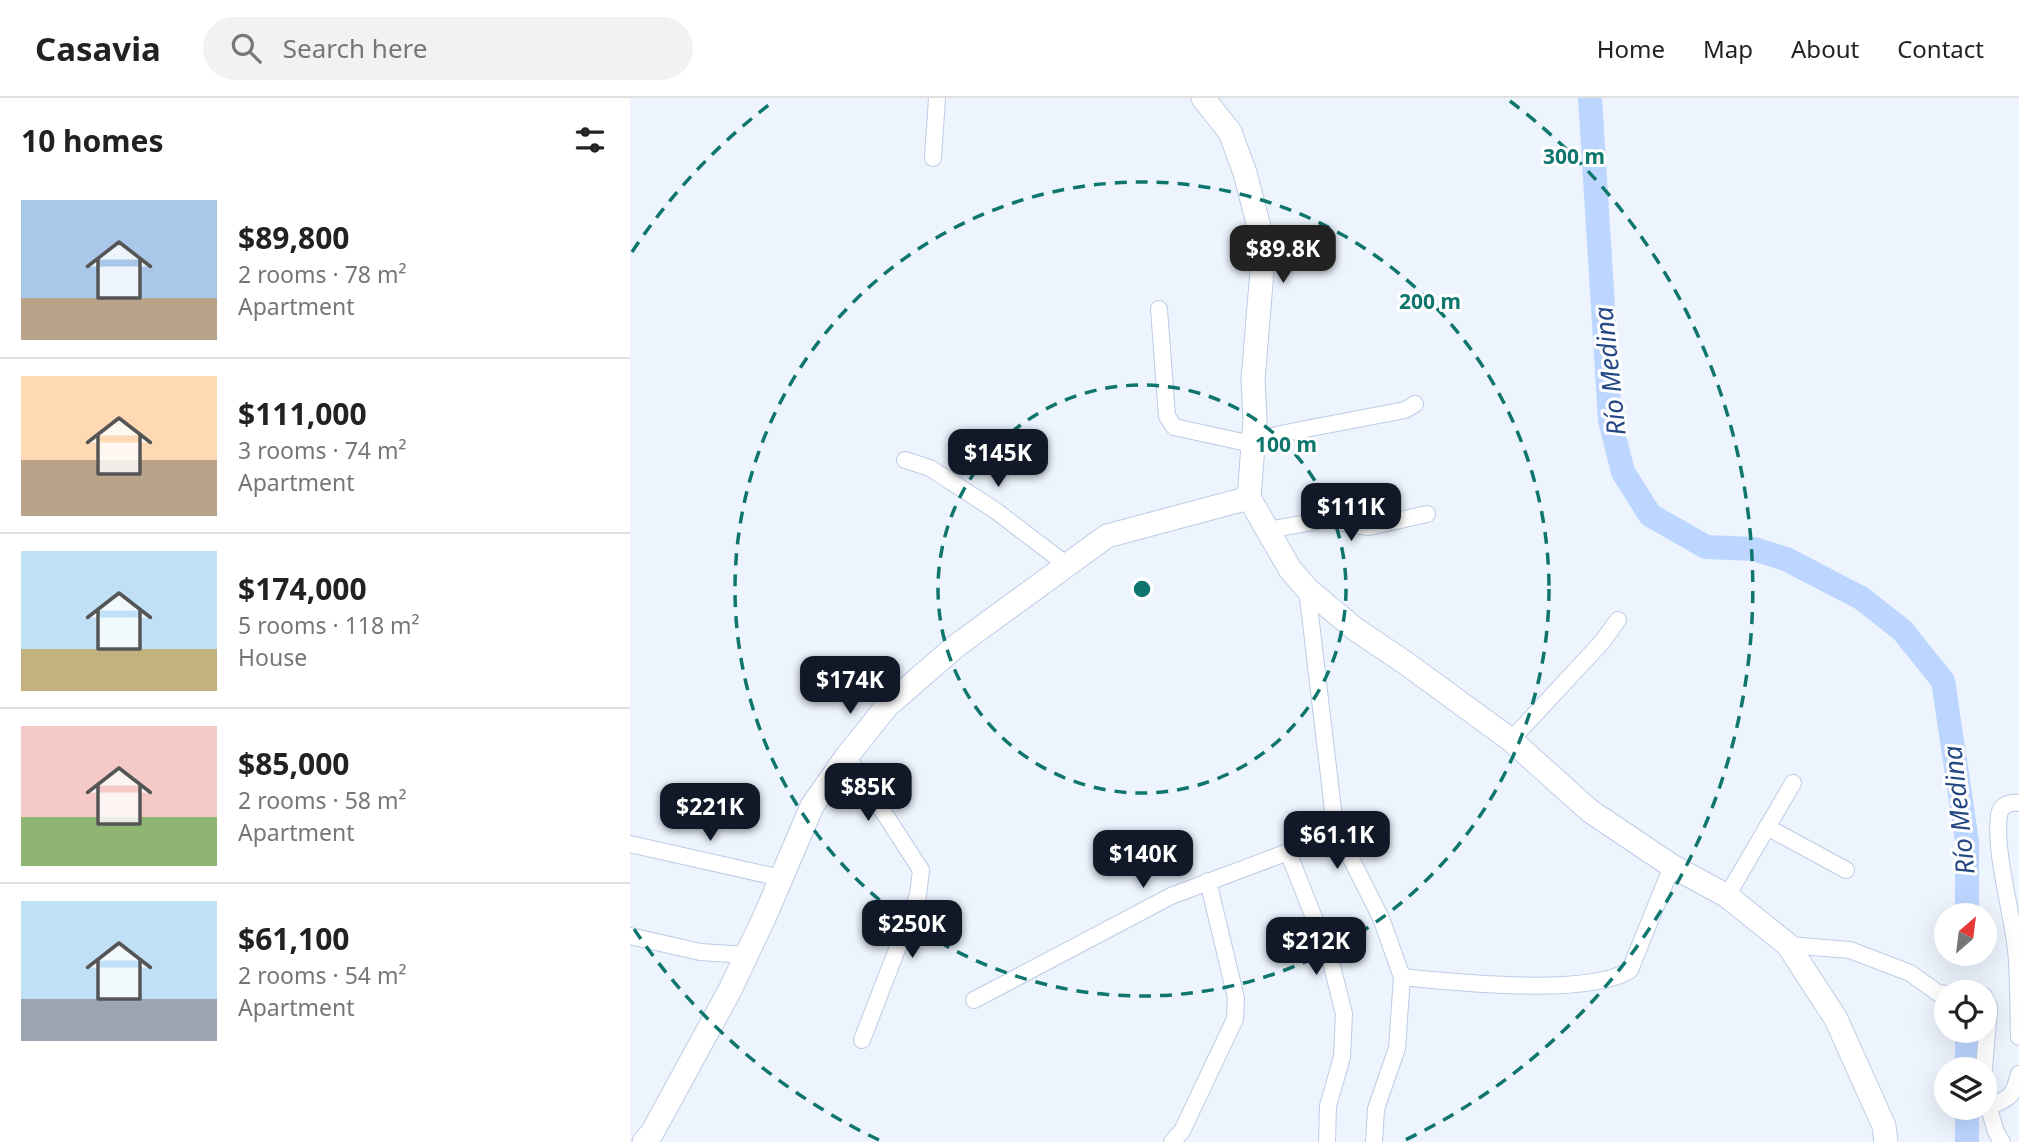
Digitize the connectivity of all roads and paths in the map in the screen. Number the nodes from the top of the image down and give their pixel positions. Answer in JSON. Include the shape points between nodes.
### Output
{"nodes":[{"id":1,"x":936,"y":98,"type":"edge"},
{"id":2,"x":1203,"y":98,"type":"edge"},
{"id":3,"x":933,"y":158,"type":"dead end"},
{"id":4,"x":1159,"y":309,"type":"dead end"},
{"id":5,"x":1415,"y":404,"type":"dead end"},
{"id":6,"x":1252,"y":444,"type":"junction"},
{"id":7,"x":905,"y":460,"type":"dead end"},
{"id":8,"x":1249,"y":498,"type":"junction"},
{"id":9,"x":1427,"y":514,"type":"dead end"},
{"id":10,"x":1268,"y":530,"type":"junction"},
{"id":11,"x":1067,"y":565,"type":"junction"},
{"id":12,"x":1307,"y":589,"type":"junction"},
{"id":13,"x":1618,"y":620,"type":"dead end"},
{"id":14,"x":1511,"y":740,"type":"junction"},
{"id":15,"x":847,"y":756,"type":"junction"},
{"id":16,"x":1793,"y":783,"type":"dead end"},
{"id":17,"x":2019,"y":803,"type":"edge"},
{"id":18,"x":1335,"y":827,"type":"junction"},
{"id":19,"x":1767,"y":827,"type":"junction"},
{"id":20,"x":630,"y":844,"type":"edge"},
{"id":21,"x":1288,"y":852,"type":"junction"},
{"id":22,"x":1672,"y":866,"type":"junction"},
{"id":23,"x":1846,"y":870,"type":"dead end"},
{"id":24,"x":782,"y":878,"type":"junction"},
{"id":25,"x":1208,"y":881,"type":"junction"},
{"id":26,"x":1727,"y":896,"type":"junction"},
{"id":27,"x":630,"y":936,"type":"edge"},
{"id":28,"x":1788,"y":945,"type":"junction"},
{"id":29,"x":747,"y":955,"type":"junction"},
{"id":30,"x":1402,"y":977,"type":"junction"},
{"id":31,"x":1934,"y":990,"type":"edge"},
{"id":32,"x":974,"y":1000,"type":"dead end"},
{"id":33,"x":2019,"y":1037,"type":"edge"},
{"id":34,"x":862,"y":1040,"type":"dead end"},
{"id":35,"x":2019,"y":1074,"type":"edge"},
{"id":36,"x":1997,"y":1099,"type":"edge"},
{"id":37,"x":1993,"y":1120,"type":"edge"},
{"id":38,"x":644,"y":1142,"type":"edge"},
{"id":39,"x":1172,"y":1142,"type":"edge"},
{"id":40,"x":1327,"y":1142,"type":"edge"},
{"id":41,"x":1374,"y":1142,"type":"edge"},
{"id":42,"x":1886,"y":1142,"type":"edge"},
{"id":43,"x":2002,"y":1142,"type":"edge"}],
"edges":[{"from":1,"to":3,"type":"street"},
{"from":2,"to":6,"type":"street","via":[[1230,132],[1259,227],[1262,271]]},
{"from":4,"to":6,"type":"street","via":[[1167,416],[1174,427]]},
{"from":5,"to":6,"type":"street"},
{"from":6,"to":8,"type":"street"},
{"from":7,"to":11,"type":"street","via":[[930,468],[996,510]]},
{"from":8,"to":10,"type":"street"},
{"from":8,"to":11,"type":"street","via":[[1107,536]]},
{"from":9,"to":10,"type":"street","via":[[1369,527],[1329,519]]},
{"from":10,"to":12,"type":"street"},
{"from":11,"to":15,"type":"street","via":[[946,654],[887,706]]},
{"from":12,"to":14,"type":"street","via":[[1355,629]]},
{"from":12,"to":18,"type":"street"},
{"from":13,"to":14,"type":"street"},
{"from":14,"to":22,"type":"street","via":[[1590,811]]},
{"from":15,"to":24,"type":"street","via":[[812,806]]},
{"from":15,"to":34,"type":"street","via":[[921,870],[918,895]]},
{"from":16,"to":19,"type":"street"},
{"from":17,"to":33,"type":"street","via":[[2010,802],[1999,814],[2016,951]]},
{"from":18,"to":21,"type":"street"},
{"from":18,"to":30,"type":"street","via":[[1381,918]]},
{"from":19,"to":23,"type":"street"},
{"from":19,"to":26,"type":"street"},
{"from":20,"to":24,"type":"street"},
{"from":21,"to":25,"type":"street"},
{"from":21,"to":40,"type":"street","via":[[1330,958],[1344,1014],[1342,1057],[1328,1106]]},
{"from":22,"to":26,"type":"street"},
{"from":22,"to":30,"type":"street","via":[[1630,970],[1619,977],[1558,984],[1482,984]]},
{"from":24,"to":29,"type":"street"},
{"from":25,"to":32,"type":"street","via":[[1171,895]]},
{"from":25,"to":39,"type":"street","via":[[1236,998],[1235,1019],[1182,1131]]},
{"from":26,"to":28,"type":"street"},
{"from":27,"to":29,"type":"street","via":[[700,952]]},
{"from":28,"to":31,"type":"street","via":[[1850,950],[1910,973]]},
{"from":28,"to":42,"type":"street","via":[[1836,1018],[1884,1126]]},
{"from":29,"to":38,"type":"street"},
{"from":30,"to":41,"type":"street","via":[[1397,1048],[1376,1109]]},
{"from":35,"to":36,"type":"street","via":[[2011,1097]]},
{"from":37,"to":43,"type":"street"}]}
